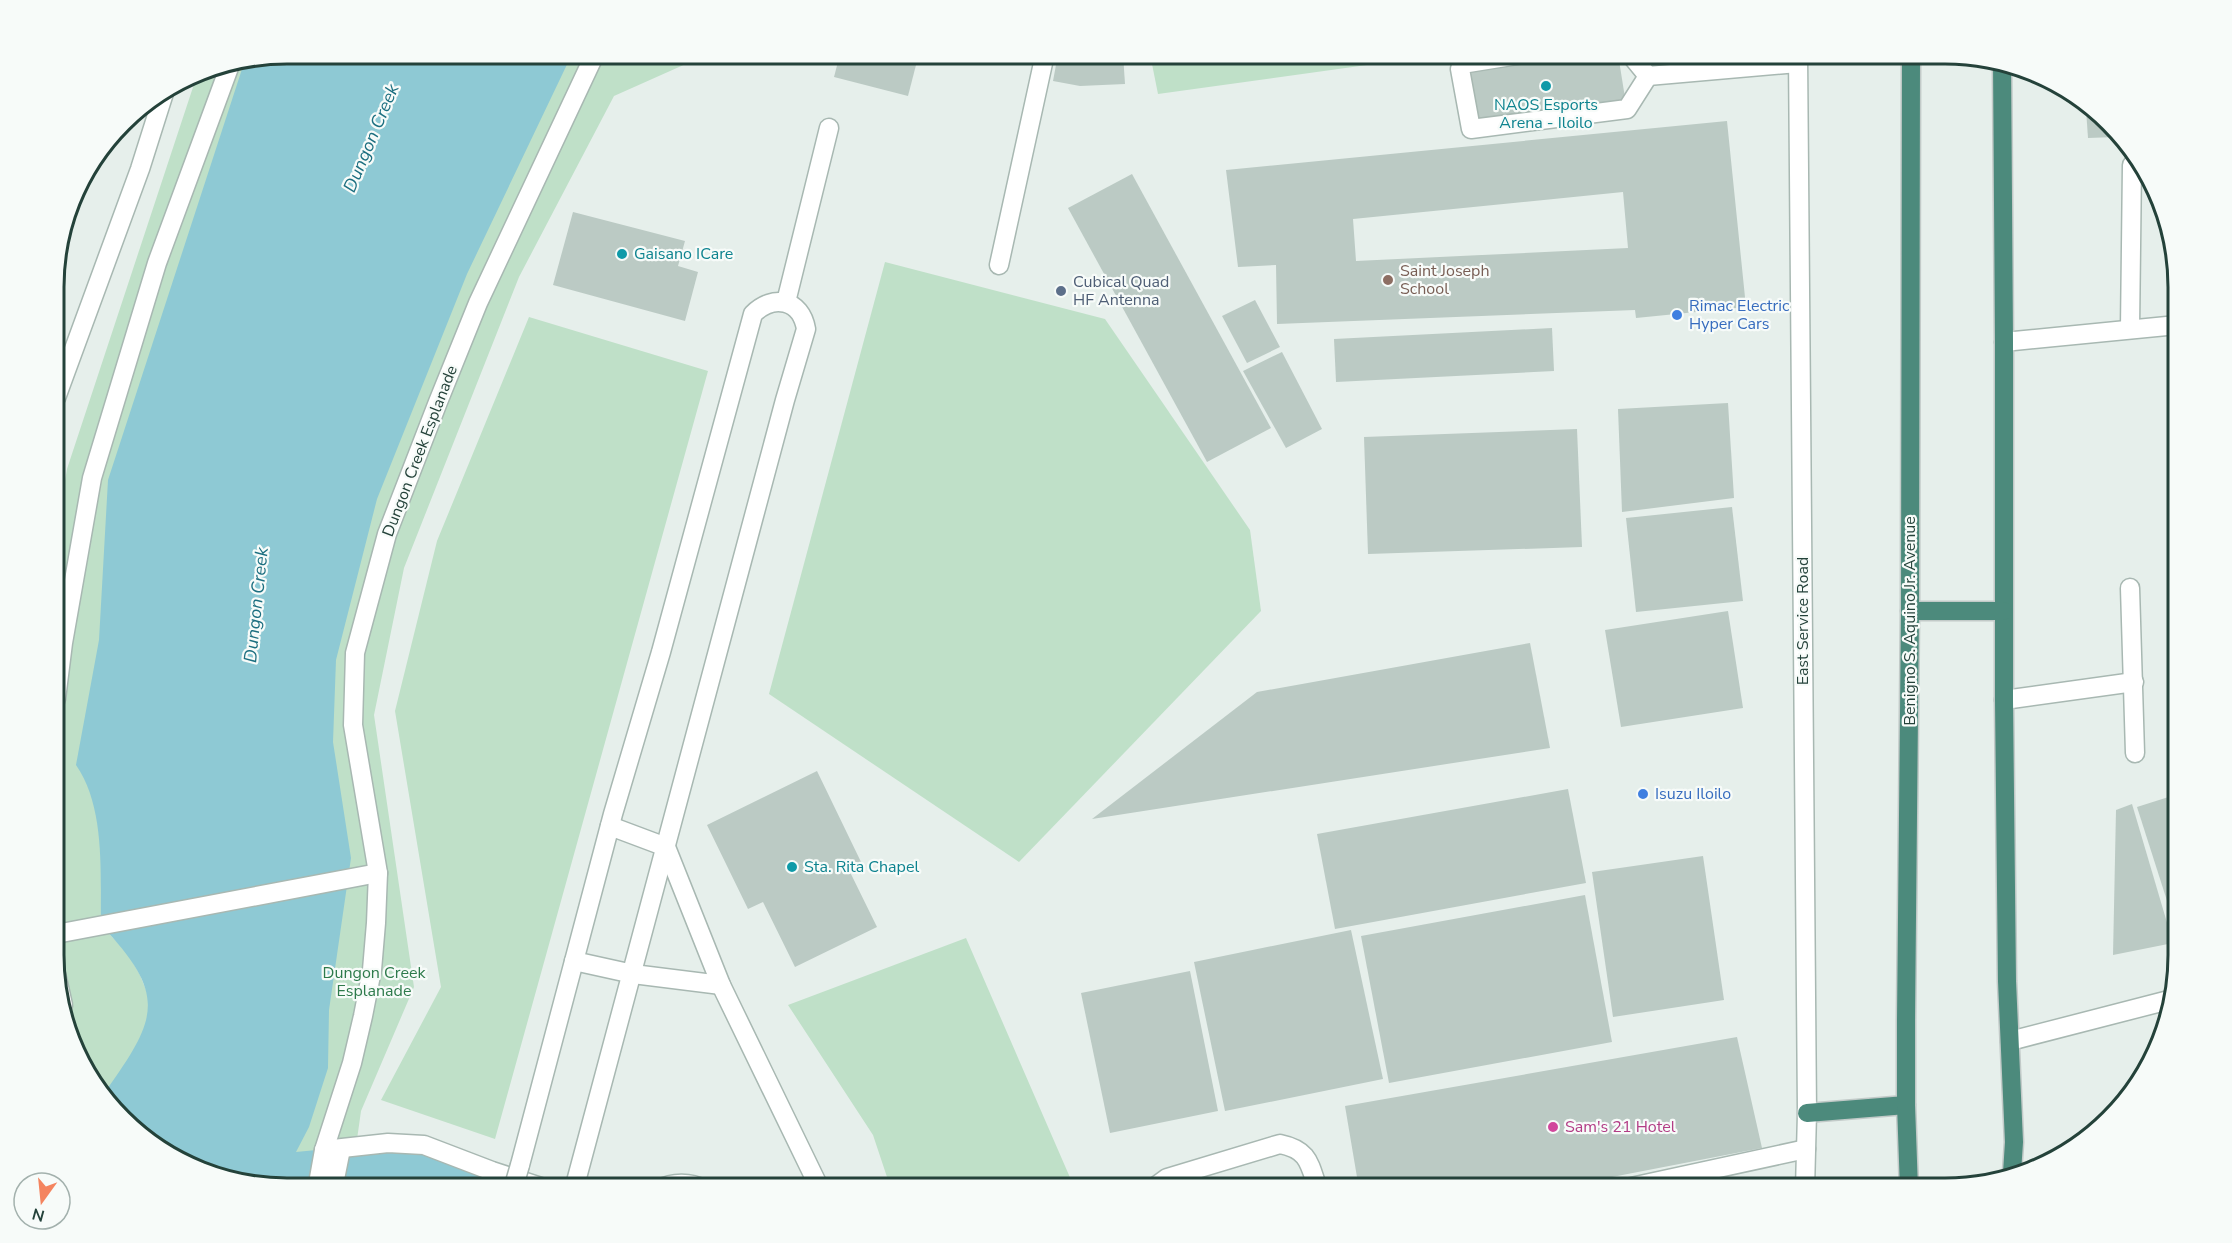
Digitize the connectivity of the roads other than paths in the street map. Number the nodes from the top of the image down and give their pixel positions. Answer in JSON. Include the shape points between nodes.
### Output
{"nodes":[{"id":1,"x":590,"y":64,"type":"edge"},
{"id":2,"x":1043,"y":64,"type":"edge"},
{"id":3,"x":1462,"y":64,"type":"edge"},
{"id":4,"x":1638,"y":64,"type":"edge"},
{"id":5,"x":1754,"y":64,"type":"edge"},
{"id":6,"x":1798,"y":64,"type":"edge"},
{"id":7,"x":1911,"y":64,"type":"edge"},
{"id":8,"x":2002,"y":72,"type":"edge"},
{"id":9,"x":227,"y":73,"type":"edge"},
{"id":10,"x":1648,"y":76,"type":"junction"},
{"id":11,"x":160,"y":105,"type":"edge"},
{"id":12,"x":829,"y":128,"type":"dead end"},
{"id":13,"x":2132,"y":167,"type":"edge"},
{"id":14,"x":999,"y":265,"type":"dead end"},
{"id":15,"x":786,"y":302,"type":"junction"},
{"id":16,"x":2168,"y":326,"type":"edge"},
{"id":17,"x":2130,"y":329,"type":"junction"},
{"id":18,"x":2004,"y":342,"type":"junction"},
{"id":19,"x":64,"y":376,"type":"edge"},
{"id":20,"x":2130,"y":588,"type":"dead end"},
{"id":21,"x":1910,"y":611,"type":"junction"},
{"id":22,"x":2003,"y":611,"type":"junction"},
{"id":23,"x":64,"y":637,"type":"edge"},
{"id":24,"x":2134,"y":682,"type":"junction"},
{"id":25,"x":2004,"y":700,"type":"junction"},
{"id":26,"x":2135,"y":753,"type":"dead end"},
{"id":27,"x":610,"y":826,"type":"junction"},
{"id":28,"x":666,"y":847,"type":"junction"},
{"id":29,"x":378,"y":873,"type":"junction"},
{"id":30,"x":64,"y":932,"type":"edge"},
{"id":31,"x":574,"y":961,"type":"junction"},
{"id":32,"x":633,"y":974,"type":"junction"},
{"id":33,"x":721,"y":985,"type":"junction"},
{"id":34,"x":2162,"y":1002,"type":"edge"},
{"id":35,"x":2010,"y":1041,"type":"junction"},
{"id":36,"x":1906,"y":1105,"type":"junction"},
{"id":37,"x":1807,"y":1113,"type":"junction"},
{"id":38,"x":333,"y":1149,"type":"junction"},
{"id":39,"x":1806,"y":1149,"type":"junction"},
{"id":40,"x":2012,"y":1168,"type":"edge"},
{"id":41,"x":321,"y":1178,"type":"edge"},
{"id":42,"x":333,"y":1178,"type":"edge"},
{"id":43,"x":513,"y":1178,"type":"edge"},
{"id":44,"x":516,"y":1178,"type":"edge"},
{"id":45,"x":577,"y":1178,"type":"edge"},
{"id":46,"x":815,"y":1178,"type":"edge"},
{"id":47,"x":1167,"y":1178,"type":"edge"},
{"id":48,"x":1314,"y":1178,"type":"edge"},
{"id":49,"x":1673,"y":1178,"type":"edge"},
{"id":50,"x":1805,"y":1178,"type":"edge"},
{"id":51,"x":1909,"y":1178,"type":"edge"}],
"edges":[{"from":1,"to":29,"type":"street","name":"Dungon Creek Esplanade","via":[[478,303],[387,534],[355,653],[353,725]]},
{"from":2,"to":14,"type":"street"},
{"from":3,"to":10,"type":"street","via":[[1471,129],[1621,111],[1630,105]]},
{"from":4,"to":10,"type":"street"},
{"from":5,"to":10,"type":"street"},
{"from":6,"to":37,"type":"street","name":"East Service Road"},
{"from":7,"to":21,"type":"highway","name":"Benigno S. Aquino Jr. Avenue"},
{"from":8,"to":18,"type":"highway"},
{"from":9,"to":23,"type":"street","via":[[156,262],[92,478]]},
{"from":11,"to":19,"type":"street"},
{"from":12,"to":15,"type":"street"},
{"from":13,"to":17,"type":"street"},
{"from":15,"to":27,"type":"street","via":[[761,306],[753,315]]},
{"from":15,"to":28,"type":"street","via":[[799,312],[806,329]]},
{"from":16,"to":17,"type":"street"},
{"from":17,"to":18,"type":"street"},
{"from":18,"to":22,"type":"highway"},
{"from":20,"to":24,"type":"street"},
{"from":21,"to":22,"type":"highway"},
{"from":21,"to":36,"type":"highway","name":"Benigno S. Aquino Jr. Avenue"},
{"from":22,"to":25,"type":"highway"},
{"from":24,"to":25,"type":"street"},
{"from":24,"to":26,"type":"street"},
{"from":25,"to":35,"type":"highway"},
{"from":27,"to":28,"type":"street"},
{"from":27,"to":31,"type":"street"},
{"from":28,"to":32,"type":"street"},
{"from":28,"to":33,"type":"street"},
{"from":29,"to":30,"type":"street"},
{"from":29,"to":38,"type":"street","name":"Dungon Creek Esplanade","via":[[372,970]]},
{"from":31,"to":32,"type":"street"},
{"from":31,"to":44,"type":"street","bridge":true},
{"from":32,"to":33,"type":"street"},
{"from":32,"to":45,"type":"street"},
{"from":33,"to":46,"type":"street"},
{"from":34,"to":35,"type":"street"},
{"from":35,"to":40,"type":"highway"},
{"from":36,"to":37,"type":"highway"},
{"from":36,"to":51,"type":"highway","name":"Benigno S. Aquino Jr. Avenue"},
{"from":37,"to":39,"type":"street","name":"East Service Road"},
{"from":38,"to":41,"type":"street","name":"Dungon Creek Esplanade"},
{"from":38,"to":42,"type":"street"},
{"from":38,"to":43,"type":"street","via":[[388,1143],[424,1145]]},
{"from":39,"to":49,"type":"street"},
{"from":39,"to":50,"type":"street","name":"East Service Road"},
{"from":47,"to":48,"type":"street","via":[[1280,1144],[1296,1147],[1308,1160]]}]}
